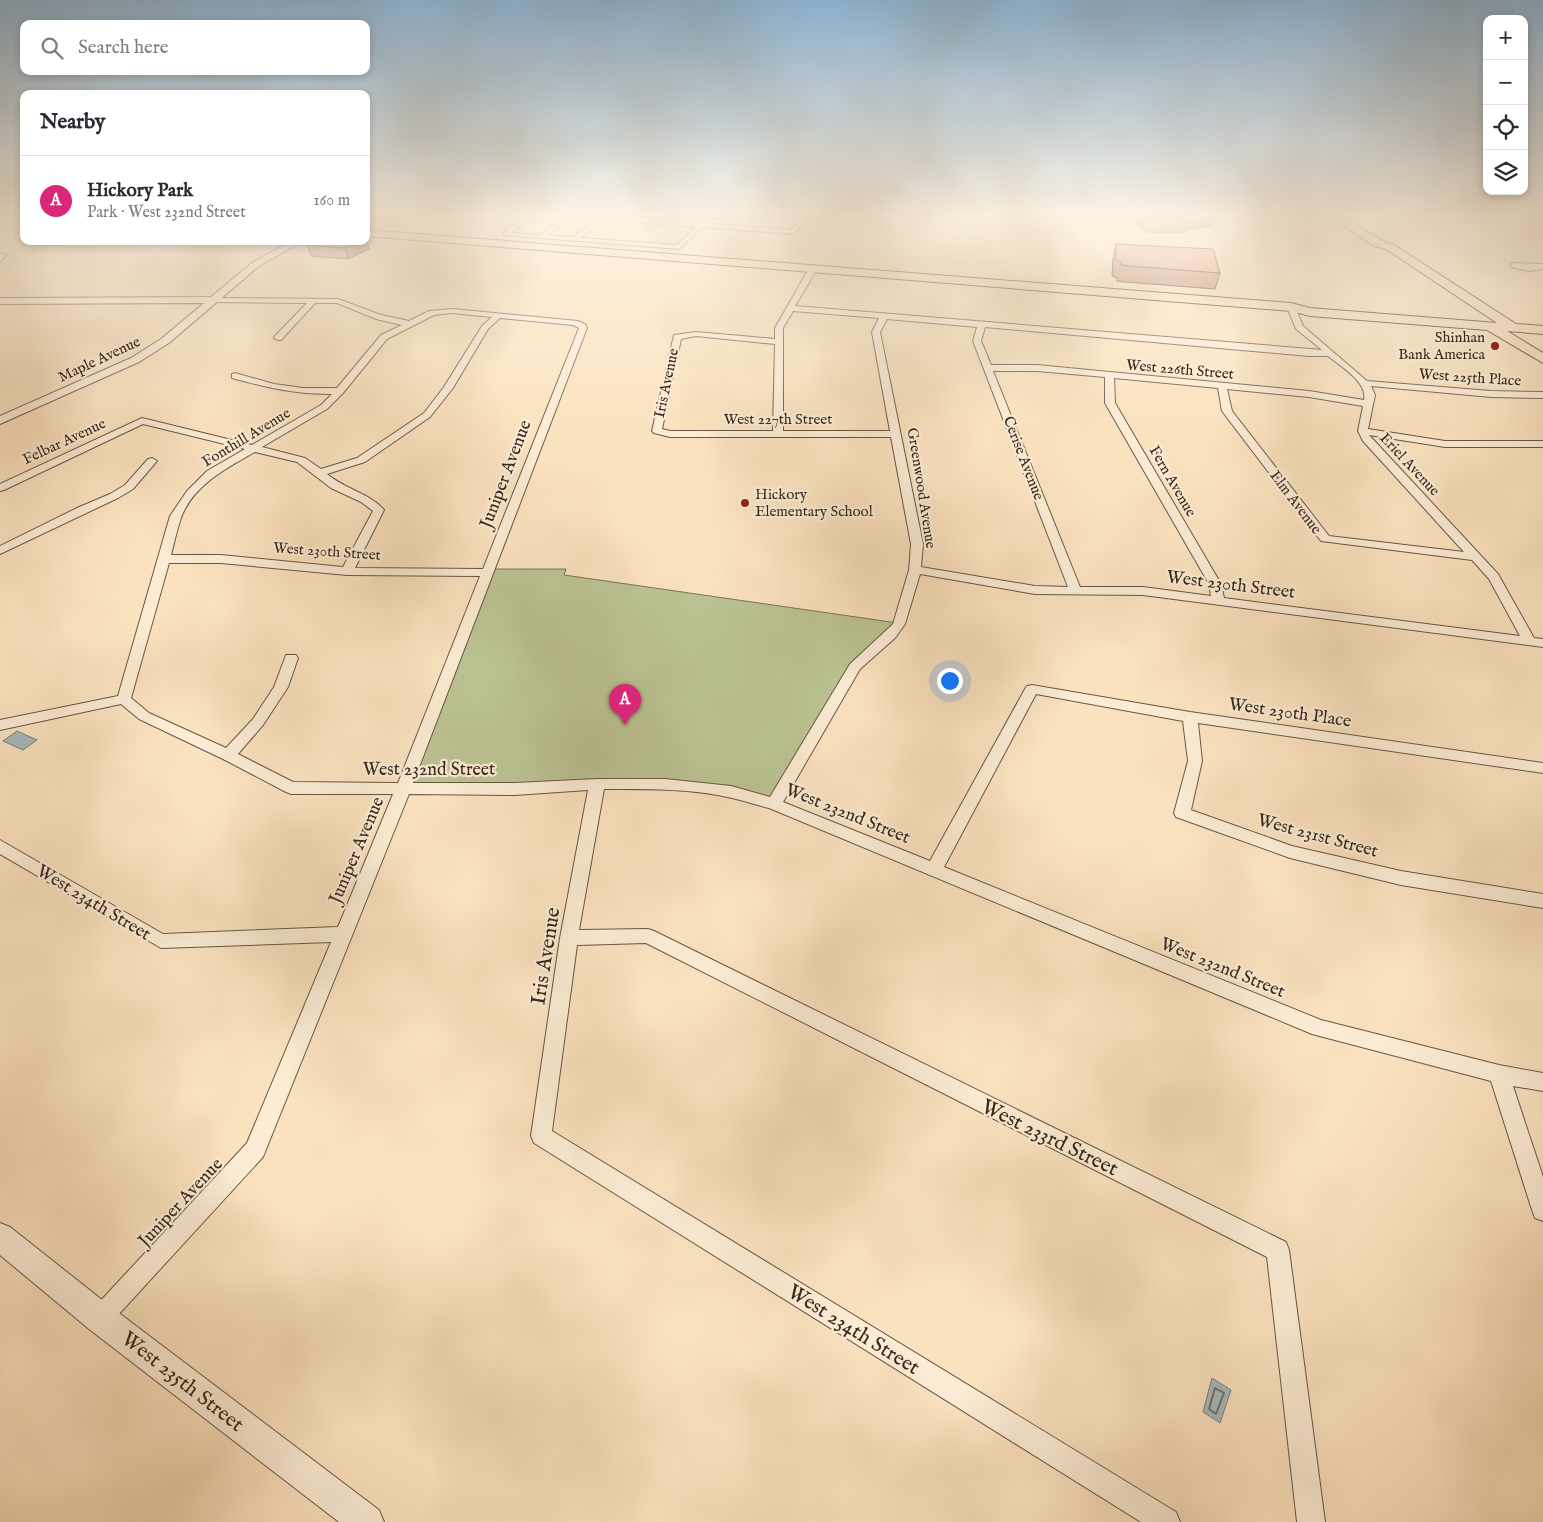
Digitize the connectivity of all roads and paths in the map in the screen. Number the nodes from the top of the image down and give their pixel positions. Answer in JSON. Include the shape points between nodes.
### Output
{"nodes":[{"id":1,"x":230,"y":286,"type":"edge"},
{"id":2,"x":803,"y":286,"type":"edge"},
{"id":3,"x":1027,"y":286,"type":"edge"},
{"id":4,"x":1433,"y":286,"type":"edge"},
{"id":5,"x":1450,"y":286,"type":"edge"},
{"id":6,"x":214,"y":300,"type":"junction"},
{"id":7,"x":314,"y":300,"type":"junction"},
{"id":8,"x":0,"y":301,"type":"edge"},
{"id":9,"x":1291,"y":307,"type":"junction"},
{"id":10,"x":790,"y":308,"type":"junction"},
{"id":11,"x":498,"y":316,"type":"junction"},
{"id":12,"x":884,"y":316,"type":"junction"},
{"id":13,"x":1485,"y":322,"type":"junction"},
{"id":14,"x":410,"y":324,"type":"junction"},
{"id":15,"x":1508,"y":324,"type":"junction"},
{"id":16,"x":1543,"y":324,"type":"edge"},
{"id":17,"x":982,"y":325,"type":"junction"},
{"id":18,"x":1543,"y":330,"type":"edge"},
{"id":19,"x":278,"y":338,"type":"dead end"},
{"id":20,"x":778,"y":342,"type":"junction"},
{"id":21,"x":1543,"y":346,"type":"edge"},
{"id":22,"x":1328,"y":353,"type":"junction"},
{"id":23,"x":1543,"y":359,"type":"edge"},
{"id":24,"x":988,"y":368,"type":"junction"},
{"id":25,"x":235,"y":376,"type":"dead end"},
{"id":26,"x":1109,"y":376,"type":"junction"},
{"id":27,"x":1365,"y":383,"type":"junction"},
{"id":28,"x":1222,"y":386,"type":"junction"},
{"id":29,"x":340,"y":391,"type":"junction"},
{"id":30,"x":1543,"y":395,"type":"edge"},
{"id":31,"x":1369,"y":404,"type":"junction"},
{"id":32,"x":0,"y":420,"type":"edge"},
{"id":33,"x":1363,"y":431,"type":"junction"},
{"id":34,"x":660,"y":432,"type":"joint"},
{"id":35,"x":778,"y":434,"type":"junction"},
{"id":36,"x":897,"y":434,"type":"junction"},
{"id":37,"x":1543,"y":444,"type":"edge"},
{"id":38,"x":256,"y":448,"type":"junction"},
{"id":39,"x":152,"y":461,"type":"dead end"},
{"id":40,"x":320,"y":473,"type":"junction"},
{"id":41,"x":0,"y":488,"type":"edge"},
{"id":42,"x":0,"y":551,"type":"edge"},
{"id":43,"x":1477,"y":558,"type":"junction"},
{"id":44,"x":164,"y":559,"type":"junction"},
{"id":45,"x":915,"y":570,"type":"junction"},
{"id":46,"x":347,"y":571,"type":"junction"},
{"id":47,"x":488,"y":572,"type":"junction"},
{"id":48,"x":1076,"y":591,"type":"junction"},
{"id":49,"x":1218,"y":600,"type":"junction"},
{"id":50,"x":1537,"y":642,"type":"edge"},
{"id":51,"x":291,"y":658,"type":"dead end"},
{"id":52,"x":124,"y":699,"type":"junction"},
{"id":53,"x":1190,"y":717,"type":"junction"},
{"id":54,"x":0,"y":725,"type":"edge"},
{"id":55,"x":228,"y":755,"type":"junction"},
{"id":56,"x":1543,"y":768,"type":"edge"},
{"id":57,"x":597,"y":784,"type":"junction"},
{"id":58,"x":404,"y":790,"type":"junction"},
{"id":59,"x":774,"y":804,"type":"junction"},
{"id":60,"x":0,"y":846,"type":"edge"},
{"id":61,"x":934,"y":869,"type":"junction"},
{"id":62,"x":1543,"y":901,"type":"edge"},
{"id":63,"x":343,"y":934,"type":"junction"},
{"id":64,"x":569,"y":938,"type":"junction"},
{"id":65,"x":1499,"y":1074,"type":"junction"},
{"id":66,"x":1543,"y":1082,"type":"edge"},
{"id":67,"x":541,"y":1136,"type":"joint"},
{"id":68,"x":1543,"y":1210,"type":"edge"},
{"id":69,"x":0,"y":1238,"type":"edge"},
{"id":70,"x":100,"y":1318,"type":"junction"},
{"id":71,"x":367,"y":1522,"type":"edge"},
{"id":72,"x":1166,"y":1522,"type":"edge"},
{"id":73,"x":1311,"y":1522,"type":"edge"}],
"edges":[{"from":1,"to":6,"type":"street","name":"Maple Avenue"},
{"from":2,"to":10,"type":"street"},
{"from":3,"to":9,"type":"main road"},
{"from":4,"to":13,"type":"main road"},
{"from":5,"to":15,"type":"main road"},
{"from":6,"to":7,"type":"street"},
{"from":6,"to":8,"type":"street"},
{"from":6,"to":32,"type":"street","name":"Maple Avenue","via":[[165,341],[135,360]]},
{"from":7,"to":14,"type":"street","via":[[338,302]]},
{"from":7,"to":19,"type":"street"},
{"from":9,"to":13,"type":"main road","via":[[1310,312]]},
{"from":9,"to":22,"type":"street","via":[[1299,327]]},
{"from":10,"to":12,"type":"street"},
{"from":10,"to":20,"type":"street","via":[[780,324]]},
{"from":11,"to":14,"type":"street","via":[[438,312]]},
{"from":11,"to":40,"type":"street","via":[[485,328],[427,415],[361,460]]},
{"from":11,"to":47,"type":"street","name":"Juniper Avenue","via":[[580,324],[583,328]]},
{"from":12,"to":17,"type":"street"},
{"from":12,"to":36,"type":"street","name":"Greenwood Avenue","via":[[876,332]]},
{"from":13,"to":15,"type":"main road"},
{"from":13,"to":23,"type":"main road"},
{"from":14,"to":29,"type":"street","name":"Fonthill Avenue","via":[[378,342]]},
{"from":15,"to":16,"type":"main road"},
{"from":15,"to":18,"type":"main road"},
{"from":15,"to":21,"type":"main road"},
{"from":17,"to":22,"type":"street"},
{"from":17,"to":24,"type":"street","name":"Cerise Avenue","via":[[977,341]]},
{"from":20,"to":34,"type":"street","name":"Iris Avenue","via":[[681,335],[676,339],[657,427]]},
{"from":20,"to":35,"type":"street"},
{"from":22,"to":27,"type":"street"},
{"from":24,"to":26,"type":"street","name":"West 226th Street","via":[[1037,368]]},
{"from":24,"to":48,"type":"street","name":"Cerise Avenue"},
{"from":25,"to":29,"type":"street","via":[[273,387]]},
{"from":26,"to":28,"type":"street","name":"West 226th Street"},
{"from":26,"to":49,"type":"street","name":"Fern Avenue","via":[[1110,403],[1216,584]]},
{"from":27,"to":30,"type":"street","name":"West 225th Place"},
{"from":27,"to":31,"type":"street","name":"Eriel Avenue","via":[[1370,395]]},
{"from":28,"to":31,"type":"street","name":"West 226th Street","via":[[1309,394]]},
{"from":28,"to":43,"type":"street","name":"Elm Avenue","via":[[1227,411],[1325,539]]},
{"from":29,"to":38,"type":"street","name":"Fonthill Avenue","via":[[324,407]]},
{"from":31,"to":33,"type":"street","name":"Eriel Avenue"},
{"from":33,"to":37,"type":"street","via":[[1445,444]]},
{"from":33,"to":43,"type":"street","name":"Eriel Avenue","via":[[1366,440]]},
{"from":34,"to":35,"type":"street","name":"West 227th Street"},
{"from":35,"to":36,"type":"street","name":"West 227th Street"},
{"from":36,"to":45,"type":"street","name":"Greenwood Avenue","via":[[917,544]]},
{"from":38,"to":40,"type":"street","via":[[301,460]]},
{"from":38,"to":41,"type":"street","name":"Felbar Avenue","via":[[142,421]]},
{"from":38,"to":44,"type":"street","name":"Fonthill Avenue","via":[[211,473],[192,493],[176,516]]},
{"from":39,"to":42,"type":"street","via":[[129,487],[114,496]]},
{"from":40,"to":46,"type":"street","via":[[335,486],[379,510]]},
{"from":43,"to":50,"type":"street","name":"Eriel Avenue","via":[[1494,577]]},
{"from":44,"to":46,"type":"street","name":"West 230th Street","via":[[221,559]]},
{"from":44,"to":52,"type":"street","name":"Fonthill Avenue"},
{"from":45,"to":48,"type":"street","name":"West 230th Street","via":[[1035,590]]},
{"from":45,"to":59,"type":"street","name":"Greenwood Avenue","via":[[900,624],[856,667]]},
{"from":46,"to":47,"type":"street","name":"West 230th Street"},
{"from":47,"to":58,"type":"street","name":"Juniper Avenue"},
{"from":48,"to":49,"type":"street","name":"West 230th Street","via":[[1143,591]]},
{"from":49,"to":50,"type":"street","name":"West 230th Street"},
{"from":51,"to":55,"type":"street","via":[[281,687],[258,722]]},
{"from":52,"to":54,"type":"street"},
{"from":52,"to":55,"type":"street","name":"West 232nd Street","via":[[144,716]]},
{"from":53,"to":56,"type":"street","name":"West 230th Place"},
{"from":53,"to":61,"type":"street","name":"West 230th Place","via":[[1032,689]]},
{"from":53,"to":62,"type":"street","name":"West 231st Street","via":[[1195,761],[1182,813],[1290,852],[1401,878]]},
{"from":55,"to":58,"type":"street","name":"West 232nd Street","via":[[291,788]]},
{"from":57,"to":58,"type":"street","name":"West 232nd Street","via":[[515,790]]},
{"from":57,"to":59,"type":"street","name":"West 232nd Street","via":[[648,783],[698,787]]},
{"from":57,"to":64,"type":"street","name":"Iris Avenue"},
{"from":58,"to":63,"type":"street","name":"Juniper Avenue"},
{"from":59,"to":61,"type":"street","name":"West 232nd Street"},
{"from":60,"to":63,"type":"street","name":"West 234th Street","via":[[161,941]]},
{"from":61,"to":65,"type":"street","name":"West 232nd Street","via":[[1319,1028]]},
{"from":63,"to":70,"type":"street","name":"Juniper Avenue","via":[[255,1150]]},
{"from":64,"to":67,"type":"street","name":"Iris Avenue"},
{"from":64,"to":73,"type":"street","name":"West 233rd Street","via":[[648,936],[1278,1250]]},
{"from":65,"to":66,"type":"street","name":"West 232nd Street"},
{"from":65,"to":68,"type":"street"},
{"from":67,"to":72,"type":"street","name":"West 234th Street"},
{"from":69,"to":70,"type":"street","name":"West 235th Street"},
{"from":70,"to":71,"type":"street","name":"West 235th Street"}]}
